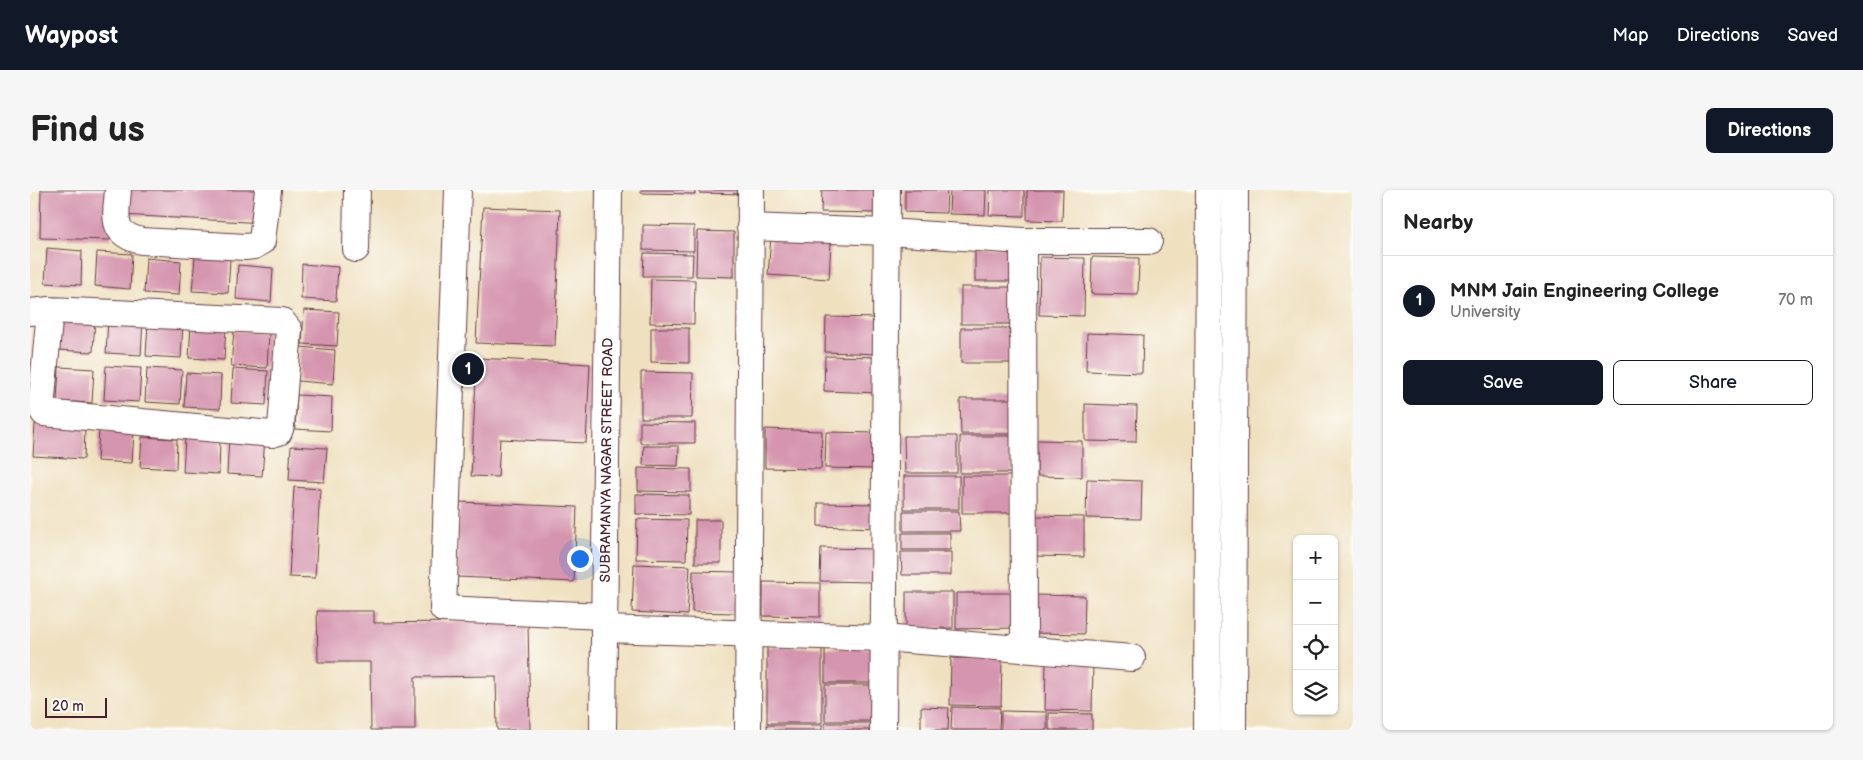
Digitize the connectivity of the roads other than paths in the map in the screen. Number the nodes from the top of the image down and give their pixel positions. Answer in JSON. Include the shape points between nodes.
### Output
{"nodes":[{"id":1,"x":118,"y":190,"type":"edge"},
{"id":2,"x":268,"y":190,"type":"edge"},
{"id":3,"x":357,"y":190,"type":"edge"},
{"id":4,"x":458,"y":190,"type":"edge"},
{"id":5,"x":609,"y":190,"type":"edge"},
{"id":6,"x":751,"y":190,"type":"edge"},
{"id":7,"x":887,"y":190,"type":"edge"},
{"id":8,"x":1209,"y":190,"type":"edge"},
{"id":9,"x":1235,"y":190,"type":"edge"},
{"id":10,"x":750,"y":227,"type":"junction"},
{"id":11,"x":887,"y":232,"type":"junction"},
{"id":12,"x":1023,"y":241,"type":"junction"},
{"id":13,"x":1149,"y":241,"type":"dead end"},
{"id":14,"x":356,"y":249,"type":"dead end"},
{"id":15,"x":40,"y":311,"type":"edge"},
{"id":16,"x":604,"y":622,"type":"junction"},
{"id":17,"x":748,"y":633,"type":"junction"},
{"id":18,"x":883,"y":638,"type":"junction"},
{"id":19,"x":1024,"y":649,"type":"junction"},
{"id":20,"x":1132,"y":658,"type":"dead end"},
{"id":21,"x":603,"y":730,"type":"edge"},
{"id":22,"x":748,"y":730,"type":"edge"},
{"id":23,"x":883,"y":730,"type":"edge"},
{"id":24,"x":1207,"y":730,"type":"edge"},
{"id":25,"x":1233,"y":730,"type":"edge"}],
"edges":[{"from":1,"to":2,"type":"street","via":[[116,220],[128,238],[245,247],[262,242]]},
{"from":3,"to":14,"type":"street"},
{"from":4,"to":16,"type":"street","via":[[443,609]]},
{"from":5,"to":16,"type":"street","name":"SUBRAMANYA NAGAR STREET ROAD"},
{"from":6,"to":10,"type":"street"},
{"from":7,"to":11,"type":"street"},
{"from":8,"to":24,"type":"street"},
{"from":9,"to":25,"type":"street"},
{"from":10,"to":11,"type":"street"},
{"from":10,"to":17,"type":"street"},
{"from":11,"to":12,"type":"street"},
{"from":11,"to":18,"type":"street"},
{"from":12,"to":13,"type":"street"},
{"from":12,"to":19,"type":"street"},
{"from":15,"to":15,"type":"street","via":[[282,321],[289,330],[279,432],[272,434],[44,413],[40,408]]},
{"from":16,"to":17,"type":"street"},
{"from":16,"to":21,"type":"street","name":"SUBRAMANYA NAGAR STREET ROAD"},
{"from":17,"to":18,"type":"street"},
{"from":17,"to":22,"type":"street"},
{"from":18,"to":19,"type":"street"},
{"from":18,"to":23,"type":"street"},
{"from":19,"to":20,"type":"street"}]}
